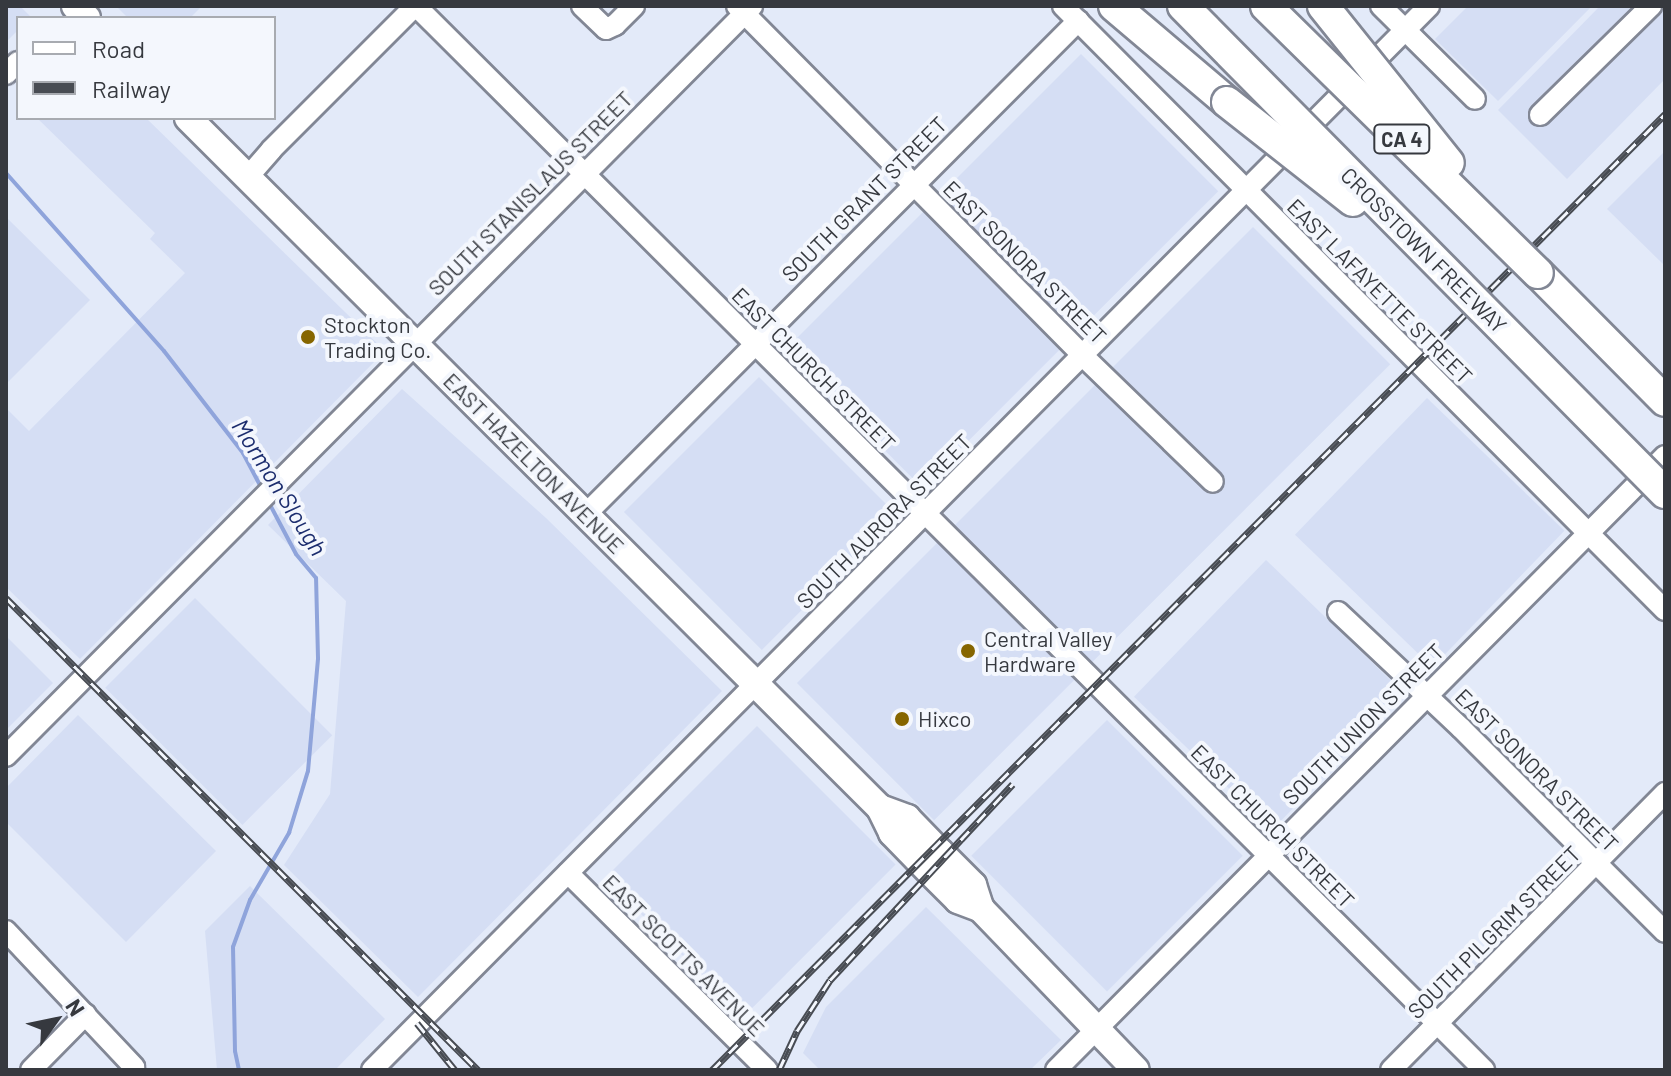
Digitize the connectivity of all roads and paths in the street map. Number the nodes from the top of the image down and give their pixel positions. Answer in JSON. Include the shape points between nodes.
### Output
{"nodes":[{"id":1,"x":415,"y":6,"type":"edge"},
{"id":2,"x":582,"y":6,"type":"edge"},
{"id":3,"x":634,"y":6,"type":"edge"},
{"id":4,"x":1183,"y":6,"type":"edge"},
{"id":5,"x":1266,"y":6,"type":"edge"},
{"id":6,"x":1323,"y":6,"type":"edge"},
{"id":7,"x":1381,"y":6,"type":"edge"},
{"id":8,"x":1429,"y":6,"type":"edge"},
{"id":9,"x":1651,"y":6,"type":"edge"},
{"id":10,"x":744,"y":8,"type":"edge"},
{"id":11,"x":1119,"y":10,"type":"edge"},
{"id":12,"x":1070,"y":13,"type":"edge"},
{"id":13,"x":1405,"y":30,"type":"junction"},
{"id":14,"x":1475,"y":99,"type":"dead end"},
{"id":15,"x":1540,"y":115,"type":"dead end"},
{"id":16,"x":190,"y":120,"type":"edge"},
{"id":17,"x":583,"y":174,"type":"junction"},
{"id":18,"x":247,"y":178,"type":"junction"},
{"id":19,"x":913,"y":183,"type":"junction"},
{"id":20,"x":1245,"y":191,"type":"junction"},
{"id":21,"x":1538,"y":273,"type":"junction"},
{"id":22,"x":1449,"y":276,"type":"junction"},
{"id":23,"x":413,"y":343,"type":"junction"},
{"id":24,"x":755,"y":344,"type":"junction"},
{"id":25,"x":1082,"y":355,"type":"junction"},
{"id":26,"x":1665,"y":401,"type":"edge"},
{"id":27,"x":1665,"y":456,"type":"edge"},
{"id":28,"x":1213,"y":482,"type":"dead end"},
{"id":29,"x":1665,"y":493,"type":"edge"},
{"id":30,"x":925,"y":513,"type":"junction"},
{"id":31,"x":586,"y":514,"type":"junction"},
{"id":32,"x":1589,"y":533,"type":"junction"},
{"id":33,"x":1665,"y":610,"type":"edge"},
{"id":34,"x":1338,"y":612,"type":"dead end"},
{"id":35,"x":756,"y":684,"type":"junction"},
{"id":36,"x":1426,"y":694,"type":"junction"},
{"id":37,"x":6,"y":756,"type":"edge"},
{"id":38,"x":1665,"y":793,"type":"edge"},
{"id":39,"x":1267,"y":854,"type":"junction"},
{"id":40,"x":1596,"y":863,"type":"junction"},
{"id":41,"x":568,"y":873,"type":"junction"},
{"id":42,"x":6,"y":931,"type":"edge"},
{"id":43,"x":1665,"y":932,"type":"edge"},
{"id":44,"x":86,"y":1014,"type":"junction"},
{"id":45,"x":1438,"y":1024,"type":"junction"},
{"id":46,"x":1098,"y":1028,"type":"junction"},
{"id":47,"x":134,"y":1067,"type":"dead end"},
{"id":48,"x":31,"y":1070,"type":"edge"},
{"id":49,"x":372,"y":1070,"type":"edge"},
{"id":50,"x":767,"y":1070,"type":"edge"},
{"id":51,"x":1056,"y":1070,"type":"edge"},
{"id":52,"x":1136,"y":1070,"type":"edge"},
{"id":53,"x":1391,"y":1070,"type":"edge"},
{"id":54,"x":1484,"y":1070,"type":"edge"}],
"edges":[{"from":1,"to":17,"type":"street","name":"EAST CHURCH STREET"},
{"from":1,"to":18,"type":"street"},
{"from":2,"to":3,"type":"street","via":[[606,29]]},
{"from":4,"to":22,"type":"highway","name":"CROSSTOWN FREEWAY","number":"CA 4","bridge":true},
{"from":5,"to":21,"type":"highway","number":"CA 4","bridge":true},
{"from":6,"to":21,"type":"highway","bridge":true},
{"from":7,"to":13,"type":"street"},
{"from":8,"to":13,"type":"street","name":"SOUTH AURORA STREET"},
{"from":9,"to":15,"type":"street"},
{"from":10,"to":17,"type":"street","name":"SOUTH STANISLAUS STREET"},
{"from":10,"to":19,"type":"street","name":"EAST SONORA STREET"},
{"from":11,"to":22,"type":"highway","bridge":true},
{"from":12,"to":19,"type":"street","name":"SOUTH GRANT STREET"},
{"from":12,"to":20,"type":"street","name":"EAST LAFAYETTE STREET"},
{"from":13,"to":14,"type":"street"},
{"from":13,"to":20,"type":"street","name":"SOUTH AURORA STREET"},
{"from":16,"to":18,"type":"main road","name":"EAST HAZELTON AVENUE"},
{"from":17,"to":23,"type":"street","name":"SOUTH STANISLAUS STREET"},
{"from":17,"to":24,"type":"street","name":"EAST CHURCH STREET"},
{"from":18,"to":23,"type":"main road","name":"EAST HAZELTON AVENUE"},
{"from":19,"to":24,"type":"street","name":"SOUTH GRANT STREET"},
{"from":19,"to":25,"type":"street","name":"EAST SONORA STREET"},
{"from":20,"to":25,"type":"street","name":"SOUTH AURORA STREET"},
{"from":20,"to":32,"type":"street","name":"EAST LAFAYETTE STREET"},
{"from":21,"to":26,"type":"highway","number":"CA 4"},
{"from":22,"to":29,"type":"highway","name":"CROSSTOWN FREEWAY","number":"CA 4","bridge":true},
{"from":23,"to":31,"type":"main road","name":"EAST HAZELTON AVENUE"},
{"from":23,"to":37,"type":"street","name":"SOUTH STANISLAUS STREET"},
{"from":24,"to":30,"type":"street","name":"EAST CHURCH STREET"},
{"from":24,"to":31,"type":"street","name":"SOUTH GRANT STREET"},
{"from":25,"to":28,"type":"street","name":"EAST SONORA STREET"},
{"from":25,"to":30,"type":"street","name":"SOUTH AURORA STREET"},
{"from":27,"to":32,"type":"street","name":"SOUTH UNION STREET"},
{"from":30,"to":35,"type":"street","name":"SOUTH AURORA STREET"},
{"from":30,"to":39,"type":"street","name":"EAST CHURCH STREET"},
{"from":31,"to":35,"type":"main road","name":"EAST HAZELTON AVENUE"},
{"from":32,"to":33,"type":"street","name":"EAST LAFAYETTE STREET"},
{"from":32,"to":36,"type":"street","name":"SOUTH UNION STREET"},
{"from":34,"to":36,"type":"street","name":"EAST SONORA STREET"},
{"from":35,"to":41,"type":"street","name":"SOUTH AURORA STREET"},
{"from":35,"to":46,"type":"main road","name":"EAST HAZELTON AVENUE","via":[[880,808],[907,818],[946,857],[973,885],[981,909]]},
{"from":36,"to":39,"type":"street","name":"SOUTH UNION STREET"},
{"from":36,"to":40,"type":"street","name":"EAST SONORA STREET"},
{"from":38,"to":40,"type":"street","name":"SOUTH PILGRIM STREET"},
{"from":39,"to":45,"type":"street","name":"EAST CHURCH STREET"},
{"from":39,"to":46,"type":"street","name":"SOUTH UNION STREET"},
{"from":40,"to":43,"type":"street","name":"EAST SONORA STREET"},
{"from":40,"to":45,"type":"street","name":"SOUTH PILGRIM STREET"},
{"from":41,"to":49,"type":"street","name":"SOUTH AURORA STREET"},
{"from":41,"to":50,"type":"street","name":"EAST SCOTTS AVENUE"},
{"from":42,"to":44,"type":"street"},
{"from":44,"to":47,"type":"street"},
{"from":44,"to":48,"type":"street"},
{"from":45,"to":53,"type":"street","name":"SOUTH PILGRIM STREET"},
{"from":45,"to":54,"type":"street","name":"EAST CHURCH STREET"},
{"from":46,"to":51,"type":"street","name":"SOUTH UNION STREET"},
{"from":46,"to":52,"type":"main road","name":"EAST HAZELTON AVENUE"}]}
